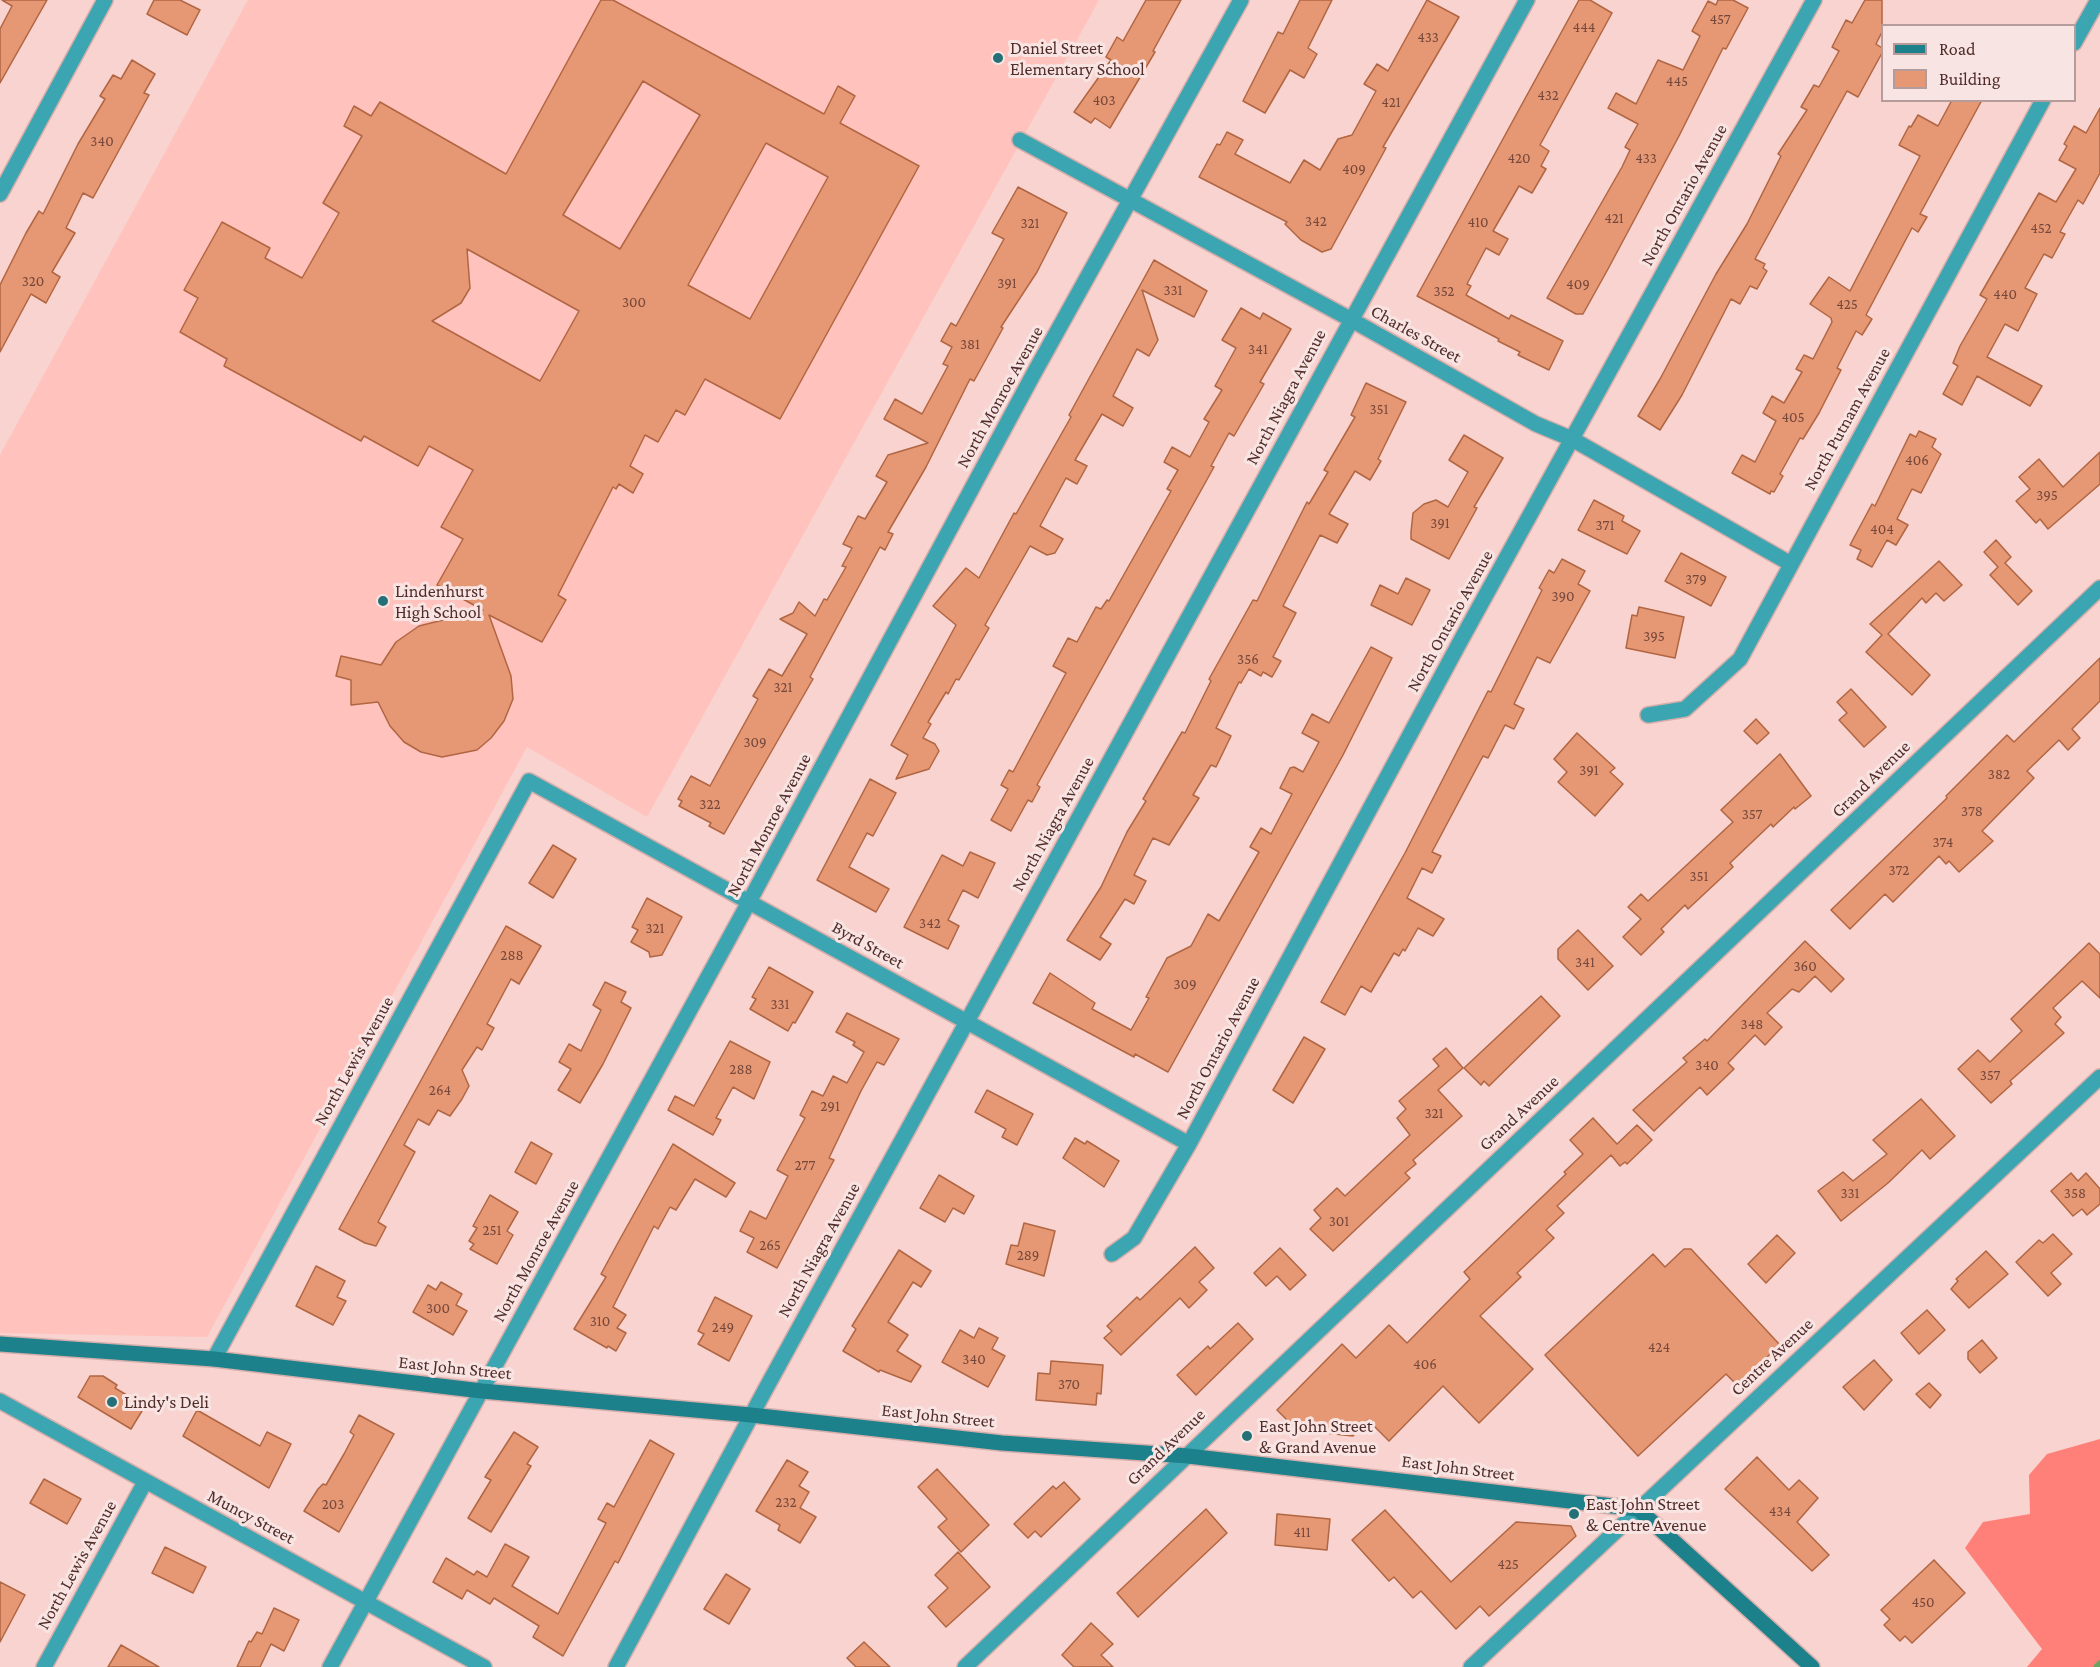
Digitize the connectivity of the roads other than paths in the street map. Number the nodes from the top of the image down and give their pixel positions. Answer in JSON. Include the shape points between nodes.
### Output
{"nodes":[{"id":1,"x":105,"y":0,"type":"edge"},
{"id":2,"x":1241,"y":0,"type":"edge"},
{"id":3,"x":1527,"y":0,"type":"edge"},
{"id":4,"x":1814,"y":0,"type":"edge"},
{"id":5,"x":2098,"y":0,"type":"edge"},
{"id":6,"x":2076,"y":39,"type":"edge"},
{"id":7,"x":2042,"y":102,"type":"edge"},
{"id":8,"x":1020,"y":140,"type":"dead end"},
{"id":9,"x":0,"y":194,"type":"edge"},
{"id":10,"x":1129,"y":202,"type":"junction"},
{"id":11,"x":1350,"y":319,"type":"junction"},
{"id":12,"x":1572,"y":439,"type":"junction"},
{"id":13,"x":1791,"y":564,"type":"junction"},
{"id":14,"x":2100,"y":588,"type":"edge"},
{"id":15,"x":1648,"y":715,"type":"dead end"},
{"id":16,"x":529,"y":781,"type":"joint"},
{"id":17,"x":750,"y":902,"type":"junction"},
{"id":18,"x":967,"y":1021,"type":"junction"},
{"id":19,"x":2100,"y":1077,"type":"edge"},
{"id":20,"x":1189,"y":1144,"type":"junction"},
{"id":21,"x":1112,"y":1254,"type":"dead end"},
{"id":22,"x":0,"y":1344,"type":"edge"},
{"id":23,"x":214,"y":1359,"type":"junction"},
{"id":24,"x":482,"y":1391,"type":"junction"},
{"id":25,"x":0,"y":1401,"type":"edge"},
{"id":26,"x":751,"y":1415,"type":"junction"},
{"id":27,"x":1185,"y":1456,"type":"junction"},
{"id":28,"x":145,"y":1482,"type":"junction"},
{"id":29,"x":1638,"y":1509,"type":"junction"},
{"id":30,"x":366,"y":1602,"type":"junction"},
{"id":31,"x":44,"y":1667,"type":"edge"},
{"id":32,"x":330,"y":1667,"type":"edge"},
{"id":33,"x":484,"y":1667,"type":"edge"},
{"id":34,"x":616,"y":1667,"type":"edge"},
{"id":35,"x":965,"y":1667,"type":"edge"},
{"id":36,"x":1471,"y":1667,"type":"edge"},
{"id":37,"x":1812,"y":1667,"type":"edge"}],
"edges":[{"from":1,"to":9,"type":"street"},
{"from":2,"to":10,"type":"street","name":"North Monroe Avenue"},
{"from":3,"to":11,"type":"street","name":"North Niagra Avenue"},
{"from":4,"to":12,"type":"street","name":"North Ontario Avenue"},
{"from":5,"to":6,"type":"street"},
{"from":7,"to":13,"type":"street","name":"North Putnam Avenue"},
{"from":8,"to":10,"type":"street","name":"Charles Street"},
{"from":10,"to":11,"type":"street","name":"Charles Street"},
{"from":10,"to":17,"type":"street","name":"North Monroe Avenue"},
{"from":11,"to":12,"type":"street","name":"Charles Street","via":[[1536,424]]},
{"from":11,"to":18,"type":"street","name":"North Niagra Avenue"},
{"from":12,"to":13,"type":"street","name":"Charles Street"},
{"from":12,"to":20,"type":"street","name":"North Ontario Avenue"},
{"from":13,"to":15,"type":"street","name":"North Putnam Avenue","via":[[1740,659],[1685,709]]},
{"from":14,"to":27,"type":"street","name":"Grand Avenue"},
{"from":16,"to":17,"type":"street","name":"Byrd Street"},
{"from":16,"to":23,"type":"street","name":"North Lewis Avenue"},
{"from":17,"to":18,"type":"street","name":"Byrd Street"},
{"from":17,"to":24,"type":"street","name":"North Monroe Avenue"},
{"from":18,"to":20,"type":"street","name":"Byrd Street"},
{"from":18,"to":26,"type":"street","name":"North Niagra Avenue"},
{"from":19,"to":29,"type":"street","name":"Centre Avenue"},
{"from":20,"to":21,"type":"street","name":"North Ontario Avenue","via":[[1134,1238]]},
{"from":22,"to":23,"type":"street","name":"East John Street"},
{"from":23,"to":24,"type":"street","name":"East John Street"},
{"from":24,"to":26,"type":"street","name":"East John Street"},
{"from":24,"to":30,"type":"street","name":"North Monroe Avenue"},
{"from":25,"to":28,"type":"street","name":"Muncy Street"},
{"from":26,"to":27,"type":"street","name":"East John Street","via":[[1002,1443]]},
{"from":26,"to":34,"type":"street","name":"North Niagra Avenue"},
{"from":27,"to":29,"type":"street","name":"East John Street"},
{"from":27,"to":35,"type":"street","name":"Grand Avenue"},
{"from":28,"to":30,"type":"street","name":"Muncy Street"},
{"from":28,"to":31,"type":"street","name":"North Lewis Avenue"},
{"from":29,"to":36,"type":"street","name":"Centre Avenue"},
{"from":29,"to":37,"type":"street"},
{"from":30,"to":32,"type":"street","name":"North Monroe Avenue"},
{"from":30,"to":33,"type":"street","name":"Muncy Street"}]}
